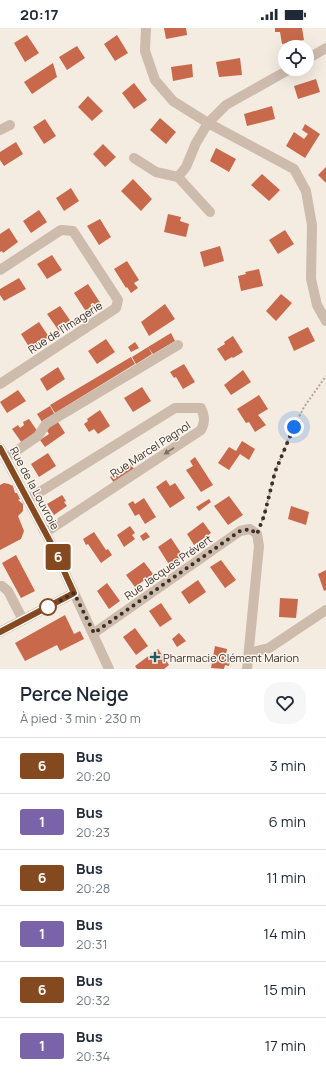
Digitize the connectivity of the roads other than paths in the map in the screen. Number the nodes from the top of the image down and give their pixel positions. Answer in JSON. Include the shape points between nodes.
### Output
{"nodes":[{"id":1,"x":146,"y":28,"type":"edge"},
{"id":2,"x":326,"y":48,"type":"edge"},
{"id":3,"x":314,"y":55,"type":"edge"},
{"id":4,"x":278,"y":76,"type":"edge"},
{"id":5,"x":208,"y":122,"type":"junction"},
{"id":6,"x":10,"y":125,"type":"dead end"},
{"id":7,"x":0,"y":130,"type":"edge"},
{"id":8,"x":134,"y":158,"type":"dead end"},
{"id":9,"x":178,"y":177,"type":"junction"},
{"id":10,"x":210,"y":212,"type":"dead end"},
{"id":11,"x":0,"y":270,"type":"edge"},
{"id":12,"x":326,"y":321,"type":"edge"},
{"id":13,"x":178,"y":345,"type":"dead end"},
{"id":14,"x":0,"y":384,"type":"edge"},
{"id":15,"x":0,"y":448,"type":"edge"},
{"id":16,"x":5,"y":463,"type":"edge"},
{"id":17,"x":27,"y":500,"type":"junction"},
{"id":18,"x":44,"y":531,"type":"junction"},
{"id":19,"x":0,"y":586,"type":"edge"},
{"id":20,"x":74,"y":593,"type":"junction"},
{"id":21,"x":326,"y":610,"type":"edge"},
{"id":22,"x":23,"y":620,"type":"junction"},
{"id":23,"x":0,"y":632,"type":"edge"},
{"id":24,"x":94,"y":633,"type":"junction"},
{"id":25,"x":249,"y":653,"type":"junction"},
{"id":26,"x":109,"y":669,"type":"edge"},
{"id":27,"x":247,"y":669,"type":"edge"}],
"edges":[{"from":1,"to":5,"type":"street","via":[[145,51],[155,80],[173,101]]},
{"from":2,"to":3,"type":"street"},
{"from":4,"to":5,"type":"street","via":[[226,105]]},
{"from":5,"to":9,"type":"street","via":[[186,167]]},
{"from":5,"to":12,"type":"street","via":[[294,169],[306,191],[312,225],[311,280],[317,305]]},
{"from":6,"to":7,"type":"street"},
{"from":8,"to":9,"type":"street","via":[[156,172]]},
{"from":9,"to":10,"type":"street"},
{"from":11,"to":14,"type":"street","name":"Rue de l'Imagerie","via":[[62,230],[73,231],[118,300],[116,308]]},
{"from":13,"to":16,"type":"street","via":[[46,424],[38,436]]},
{"from":15,"to":16,"type":"street","name":"Rue de la Louvroie"},
{"from":16,"to":17,"type":"street","name":"Rue de la Louvroie"},
{"from":17,"to":18,"type":"street","name":"Rue de la Louvroie"},
{"from":17,"to":18,"type":"street","name":"Rue Marcel Pagnol","one_way":true,"via":[[175,408],[201,408],[205,415],[202,430]]},
{"from":18,"to":20,"type":"street","name":"Rue de la Louvroie"},
{"from":19,"to":22,"type":"street","via":[[8,591]]},
{"from":20,"to":22,"type":"street"},
{"from":20,"to":24,"type":"street","name":"Rue de la Louvroie"},
{"from":21,"to":25,"type":"street","via":[[269,648]]},
{"from":22,"to":23,"type":"street"},
{"from":24,"to":25,"type":"street","name":"Rue Jacques Prévert","via":[[240,531],[250,529],[257,534],[259,546]]},
{"from":24,"to":26,"type":"street","name":"Rue de la Louvroie"},
{"from":25,"to":27,"type":"street"}]}
